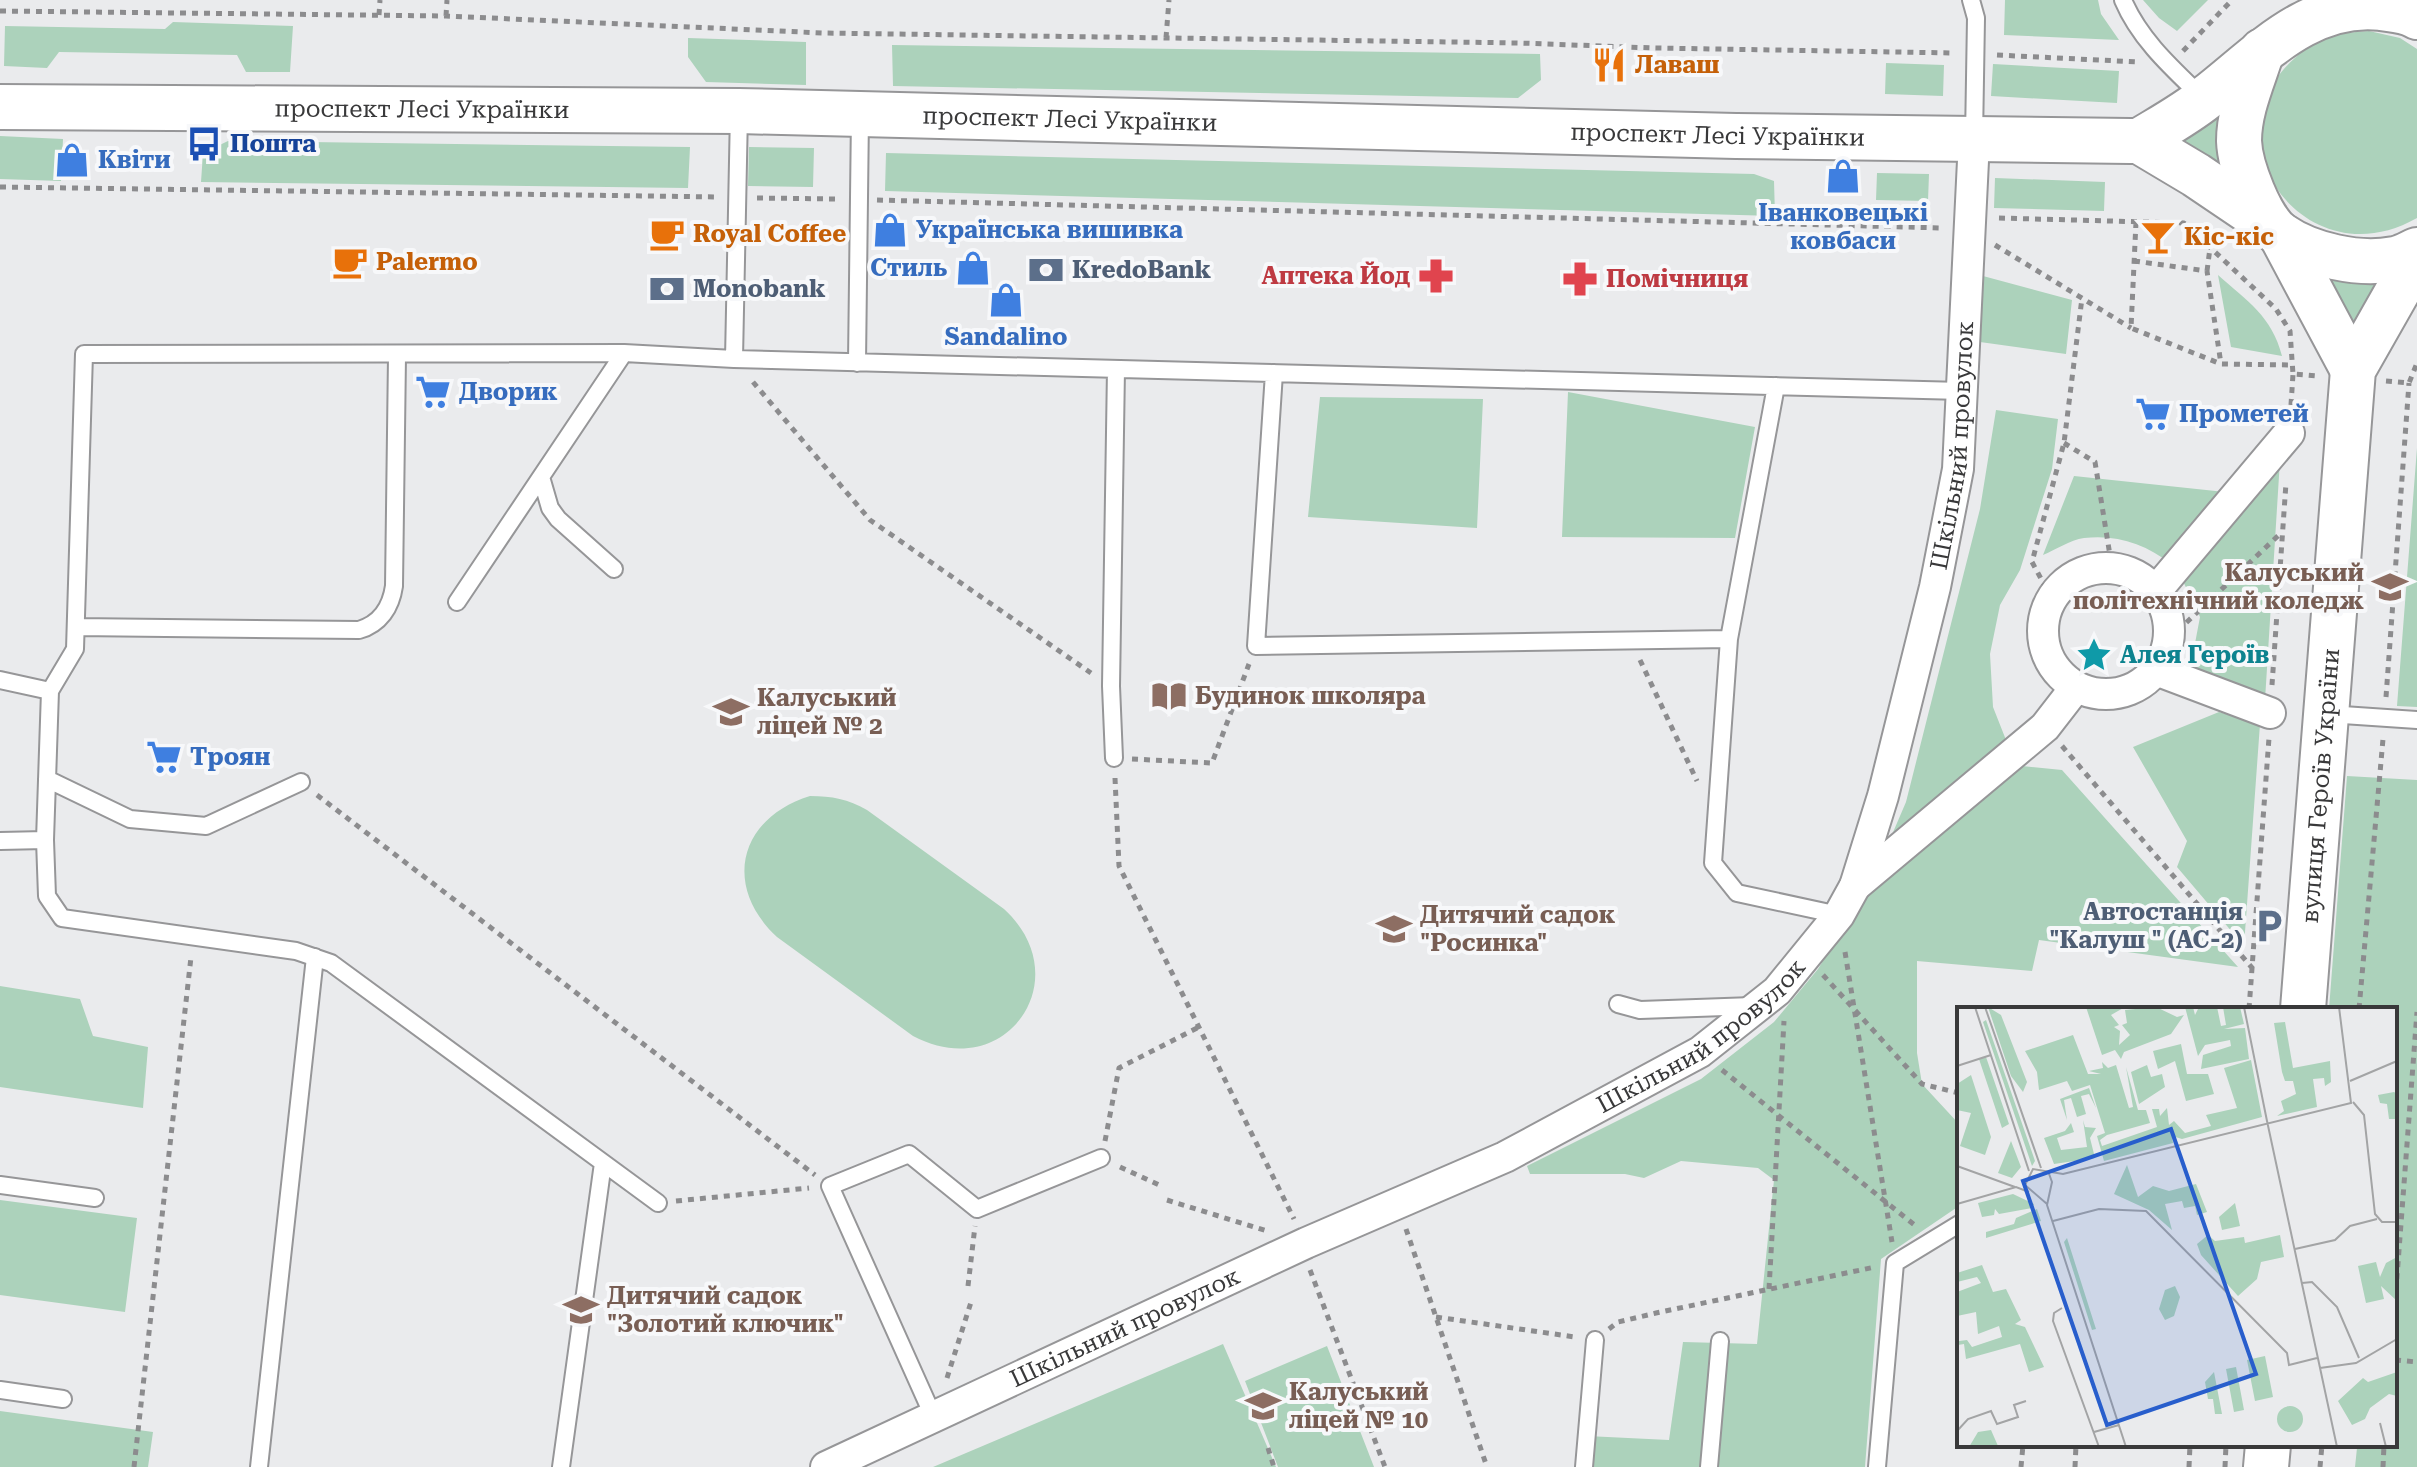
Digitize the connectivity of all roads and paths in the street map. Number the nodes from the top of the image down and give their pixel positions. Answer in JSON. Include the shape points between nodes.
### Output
{"nodes":[{"id":1,"x":380,"y":0,"type":"edge"},
{"id":2,"x":447,"y":0,"type":"edge"},
{"id":3,"x":1169,"y":0,"type":"edge"},
{"id":4,"x":1971,"y":0,"type":"edge"},
{"id":5,"x":2123,"y":0,"type":"edge"},
{"id":6,"x":2232,"y":0,"type":"edge"},
{"id":7,"x":0,"y":11,"type":"edge"},
{"id":8,"x":2306,"y":12,"type":"edge"},
{"id":9,"x":379,"y":15,"type":"junction"},
{"id":10,"x":446,"y":16,"type":"junction"},
{"id":11,"x":2417,"y":17,"type":"edge"},
{"id":12,"x":1166,"y":38,"type":"junction"},
{"id":13,"x":2262,"y":51,"type":"junction"},
{"id":14,"x":1976,"y":54,"type":"junction"},
{"id":15,"x":2169,"y":65,"type":"junction"},
{"id":16,"x":2205,"y":99,"type":"junction"},
{"id":17,"x":0,"y":107,"type":"edge"},
{"id":18,"x":739,"y":111,"type":"junction"},
{"id":19,"x":860,"y":114,"type":"junction"},
{"id":20,"x":1974,"y":140,"type":"junction"},
{"id":21,"x":2139,"y":141,"type":"junction"},
{"id":22,"x":0,"y":187,"type":"edge"},
{"id":23,"x":737,"y":198,"type":"junction"},
{"id":24,"x":859,"y":199,"type":"junction"},
{"id":25,"x":2136,"y":222,"type":"junction"},
{"id":26,"x":1968,"y":228,"type":"junction"},
{"id":27,"x":2276,"y":230,"type":"junction"},
{"id":28,"x":2210,"y":247,"type":"junction"},
{"id":29,"x":2417,"y":250,"type":"edge"},
{"id":30,"x":2417,"y":257,"type":"edge"},
{"id":31,"x":2134,"y":261,"type":"junction"},
{"id":32,"x":2207,"y":271,"type":"junction"},
{"id":33,"x":2082,"y":298,"type":"junction"},
{"id":34,"x":2131,"y":328,"type":"junction"},
{"id":35,"x":624,"y":353,"type":"junction"},
{"id":36,"x":397,"y":356,"type":"junction"},
{"id":37,"x":734,"y":359,"type":"junction"},
{"id":38,"x":857,"y":363,"type":"junction"},
{"id":39,"x":2417,"y":363,"type":"edge"},
{"id":40,"x":2221,"y":364,"type":"junction"},
{"id":41,"x":2292,"y":365,"type":"junction"},
{"id":42,"x":1116,"y":369,"type":"junction"},
{"id":43,"x":1274,"y":373,"type":"junction"},
{"id":44,"x":2293,"y":374,"type":"junction"},
{"id":45,"x":2354,"y":376,"type":"junction"},
{"id":46,"x":1776,"y":386,"type":"junction"},
{"id":47,"x":1962,"y":391,"type":"junction"},
{"id":48,"x":2407,"y":406,"type":"dead end"},
{"id":49,"x":2417,"y":406,"type":"edge"},
{"id":50,"x":2289,"y":433,"type":"junction"},
{"id":51,"x":2064,"y":443,"type":"junction"},
{"id":52,"x":541,"y":477,"type":"junction"},
{"id":53,"x":2282,"y":532,"type":"junction"},
{"id":54,"x":2112,"y":568,"type":"junction"},
{"id":55,"x":614,"y":569,"type":"dead end"},
{"id":56,"x":2155,"y":592,"type":"junction"},
{"id":57,"x":2052,"y":599,"type":"junction"},
{"id":58,"x":457,"y":602,"type":"dead end"},
{"id":59,"x":76,"y":627,"type":"junction"},
{"id":60,"x":1729,"y":639,"type":"junction"},
{"id":61,"x":2169,"y":639,"type":"junction"},
{"id":62,"x":1631,"y":641,"type":"junction"},
{"id":63,"x":1256,"y":646,"type":"junction"},
{"id":64,"x":2156,"y":670,"type":"junction"},
{"id":65,"x":0,"y":680,"type":"edge"},
{"id":66,"x":1111,"y":686,"type":"junction"},
{"id":67,"x":2076,"y":687,"type":"junction"},
{"id":68,"x":50,"y":691,"type":"junction"},
{"id":69,"x":2270,"y":713,"type":"junction"},
{"id":70,"x":2326,"y":713,"type":"junction"},
{"id":71,"x":2417,"y":720,"type":"edge"},
{"id":72,"x":2045,"y":727,"type":"junction"},
{"id":73,"x":1114,"y":758,"type":"junction"},
{"id":74,"x":47,"y":779,"type":"junction"},
{"id":75,"x":301,"y":782,"type":"joint"},
{"id":76,"x":1716,"y":822,"type":"junction"},
{"id":77,"x":45,"y":840,"type":"junction"},
{"id":78,"x":0,"y":841,"type":"edge"},
{"id":79,"x":1855,"y":886,"type":"junction"},
{"id":80,"x":1839,"y":915,"type":"junction"},
{"id":81,"x":194,"y":936,"type":"junction"},
{"id":82,"x":1807,"y":956,"type":"junction"},
{"id":83,"x":315,"y":957,"type":"junction"},
{"id":84,"x":2253,"y":970,"type":"junction"},
{"id":85,"x":1618,"y":1004,"type":"dead end"},
{"id":86,"x":2249,"y":1007,"type":"edge"},
{"id":87,"x":2303,"y":1007,"type":"edge"},
{"id":88,"x":1855,"y":1010,"type":"junction"},
{"id":89,"x":1772,"y":1012,"type":"junction"},
{"id":90,"x":2417,"y":1012,"type":"edge"},
{"id":91,"x":1199,"y":1027,"type":"junction"},
{"id":92,"x":1700,"y":1052,"type":"junction"},
{"id":93,"x":1957,"y":1093,"type":"edge"},
{"id":94,"x":1779,"y":1116,"type":"junction"},
{"id":95,"x":1101,"y":1158,"type":"junction"},
{"id":96,"x":603,"y":1163,"type":"junction"},
{"id":97,"x":0,"y":1185,"type":"edge"},
{"id":98,"x":1159,"y":1185,"type":"dead end"},
{"id":99,"x":830,"y":1186,"type":"junction"},
{"id":100,"x":95,"y":1198,"type":"dead end"},
{"id":101,"x":1167,"y":1200,"type":"dead end"},
{"id":102,"x":1885,"y":1201,"type":"junction"},
{"id":103,"x":658,"y":1203,"type":"joint"},
{"id":104,"x":977,"y":1209,"type":"junction"},
{"id":105,"x":1402,"y":1217,"type":"dead end"},
{"id":106,"x":1957,"y":1225,"type":"edge"},
{"id":107,"x":1934,"y":1240,"type":"junction"},
{"id":108,"x":1306,"y":1243,"type":"junction"},
{"id":109,"x":1895,"y":1263,"type":"junction"},
{"id":110,"x":2397,"y":1277,"type":"edge"},
{"id":111,"x":968,"y":1286,"type":"dead end"},
{"id":112,"x":1769,"y":1289,"type":"junction"},
{"id":113,"x":972,"y":1299,"type":"dead end"},
{"id":114,"x":1436,"y":1317,"type":"junction"},
{"id":115,"x":1618,"y":1322,"type":"dead end"},
{"id":116,"x":1595,"y":1340,"type":"joint"},
{"id":117,"x":1720,"y":1341,"type":"dead end"},
{"id":118,"x":2397,"y":1360,"type":"edge"},
{"id":119,"x":2417,"y":1362,"type":"edge"},
{"id":120,"x":0,"y":1390,"type":"edge"},
{"id":121,"x":63,"y":1399,"type":"dead end"},
{"id":122,"x":934,"y":1418,"type":"junction"},
{"id":123,"x":2023,"y":1447,"type":"edge"},
{"id":124,"x":2076,"y":1447,"type":"edge"},
{"id":125,"x":2226,"y":1447,"type":"edge"},
{"id":126,"x":2268,"y":1447,"type":"edge"},
{"id":127,"x":2322,"y":1447,"type":"edge"},
{"id":128,"x":2384,"y":1447,"type":"edge"},
{"id":129,"x":1268,"y":1448,"type":"dead end"},
{"id":130,"x":134,"y":1467,"type":"edge"},
{"id":131,"x":259,"y":1467,"type":"edge"},
{"id":132,"x":561,"y":1467,"type":"edge"},
{"id":133,"x":826,"y":1467,"type":"edge"},
{"id":134,"x":1274,"y":1467,"type":"edge"},
{"id":135,"x":1385,"y":1467,"type":"edge"},
{"id":136,"x":1487,"y":1467,"type":"edge"},
{"id":137,"x":1584,"y":1467,"type":"edge"},
{"id":138,"x":1709,"y":1467,"type":"edge"},
{"id":139,"x":1877,"y":1467,"type":"edge"},
{"id":140,"x":2021,"y":1467,"type":"edge"},
{"id":141,"x":2075,"y":1467,"type":"edge"},
{"id":142,"x":2225,"y":1467,"type":"edge"},
{"id":143,"x":2266,"y":1467,"type":"edge"},
{"id":144,"x":2320,"y":1467,"type":"edge"},
{"id":145,"x":2383,"y":1467,"type":"edge"}],
"edges":[{"from":1,"to":9,"type":"path"},
{"from":2,"to":10,"type":"path"},
{"from":3,"to":12,"type":"path"},
{"from":4,"to":14,"type":"lane"},
{"from":5,"to":15,"type":"lane","via":[[2132,21]]},
{"from":6,"to":15,"type":"path"},
{"from":7,"to":9,"type":"path"},
{"from":8,"to":11,"type":"main road","via":[[2371,6]]},
{"from":8,"to":13,"type":"main road"},
{"from":9,"to":10,"type":"path"},
{"from":10,"to":12,"type":"path","via":[[823,33]]},
{"from":12,"to":14,"type":"path"},
{"from":13,"to":16,"type":"main road"},
{"from":13,"to":27,"type":"main road","via":[[2241,114],[2239,143],[2248,182]]},
{"from":14,"to":15,"type":"path"},
{"from":14,"to":20,"type":"lane"},
{"from":15,"to":16,"type":"lane"},
{"from":16,"to":21,"type":"main road"},
{"from":17,"to":18,"type":"main road","name":"проспект Лесі Українки"},
{"from":18,"to":19,"type":"main road","name":"проспект Лесі Українки"},
{"from":18,"to":23,"type":"lane"},
{"from":19,"to":20,"type":"main road","name":"проспект Лесі Українки"},
{"from":19,"to":24,"type":"lane"},
{"from":20,"to":21,"type":"main road","name":"проспект Лесі Українки"},
{"from":20,"to":26,"type":"street","name":"Шкільний провулок"},
{"from":21,"to":27,"type":"main road"},
{"from":22,"to":23,"type":"path"},
{"from":23,"to":24,"type":"path"},
{"from":23,"to":37,"type":"lane"},
{"from":24,"to":26,"type":"path"},
{"from":24,"to":38,"type":"lane"},
{"from":25,"to":26,"type":"path","via":[[1996,218]]},
{"from":25,"to":28,"type":"path","via":[[2184,223]]},
{"from":25,"to":31,"type":"path"},
{"from":26,"to":33,"type":"path"},
{"from":26,"to":47,"type":"street","name":"Шкільний провулок"},
{"from":27,"to":29,"type":"main road","via":[[2316,252],[2345,258],[2395,259]]},
{"from":27,"to":45,"type":"main road"},
{"from":28,"to":32,"type":"path"},
{"from":28,"to":41,"type":"path","via":[[2276,309],[2290,331]]},
{"from":30,"to":45,"type":"main road","name":"вулиця Героїв України"},
{"from":31,"to":32,"type":"path"},
{"from":31,"to":34,"type":"path"},
{"from":32,"to":40,"type":"path"},
{"from":33,"to":34,"type":"path"},
{"from":33,"to":51,"type":"path"},
{"from":34,"to":40,"type":"path"},
{"from":35,"to":36,"type":"lane"},
{"from":35,"to":37,"type":"lane"},
{"from":35,"to":52,"type":"lane"},
{"from":36,"to":59,"type":"lane","via":[[394,586],[392,602],[371,626]]},
{"from":36,"to":59,"type":"lane","via":[[84,354]]},
{"from":37,"to":38,"type":"lane"},
{"from":37,"to":66,"type":"path","via":[[870,520]]},
{"from":38,"to":42,"type":"lane"},
{"from":39,"to":45,"type":"path","via":[[2409,383]]},
{"from":40,"to":41,"type":"path"},
{"from":41,"to":44,"type":"path"},
{"from":42,"to":43,"type":"lane"},
{"from":42,"to":66,"type":"lane"},
{"from":43,"to":46,"type":"lane"},
{"from":43,"to":63,"type":"lane"},
{"from":44,"to":45,"type":"path"},
{"from":44,"to":50,"type":"path"},
{"from":45,"to":70,"type":"main road","name":"вулиця Героїв України"},
{"from":46,"to":47,"type":"lane"},
{"from":46,"to":60,"type":"lane"},
{"from":47,"to":79,"type":"street","name":"Шкільний провулок","via":[[1958,469],[1935,587]]},
{"from":48,"to":49,"type":"path"},
{"from":50,"to":53,"type":"path"},
{"from":50,"to":56,"type":"street"},
{"from":51,"to":54,"type":"path","via":[[2095,462]]},
{"from":51,"to":57,"type":"path","via":[[2032,562]]},
{"from":52,"to":55,"type":"lane","via":[[558,519]]},
{"from":52,"to":58,"type":"lane"},
{"from":53,"to":61,"type":"path"},
{"from":53,"to":69,"type":"path"},
{"from":54,"to":56,"type":"street","via":[[2143,580]]},
{"from":54,"to":57,"type":"street","via":[[2077,575]]},
{"from":56,"to":61,"type":"street","via":[[2169,622]]},
{"from":57,"to":67,"type":"street","via":[[2045,618],[2049,658]]},
{"from":59,"to":68,"type":"lane","via":[[75,649]]},
{"from":60,"to":62,"type":"lane"},
{"from":60,"to":76,"type":"lane"},
{"from":61,"to":64,"type":"street"},
{"from":62,"to":63,"type":"lane"},
{"from":62,"to":76,"type":"path"},
{"from":63,"to":73,"type":"path","via":[[1212,763]]},
{"from":64,"to":67,"type":"street","via":[[2143,683],[2111,695]]},
{"from":64,"to":69,"type":"street"},
{"from":65,"to":68,"type":"lane"},
{"from":66,"to":73,"type":"lane"},
{"from":67,"to":72,"type":"street"},
{"from":68,"to":74,"type":"lane"},
{"from":69,"to":84,"type":"path"},
{"from":70,"to":71,"type":"lane"},
{"from":70,"to":87,"type":"main road","name":"вулиця Героїв України"},
{"from":72,"to":79,"type":"street"},
{"from":72,"to":84,"type":"path"},
{"from":73,"to":91,"type":"path","via":[[1119,866]]},
{"from":74,"to":75,"type":"lane","via":[[130,819],[206,826]]},
{"from":74,"to":77,"type":"lane"},
{"from":75,"to":99,"type":"path"},
{"from":76,"to":80,"type":"lane","via":[[1713,863],[1737,893]]},
{"from":77,"to":78,"type":"lane"},
{"from":77,"to":81,"type":"lane","via":[[47,896],[62,918]]},
{"from":79,"to":80,"type":"street","name":"Шкільний провулок"},
{"from":80,"to":82,"type":"street","name":"Шкільний провулок"},
{"from":80,"to":88,"type":"path"},
{"from":81,"to":83,"type":"lane"},
{"from":81,"to":130,"type":"path"},
{"from":82,"to":88,"type":"path"},
{"from":82,"to":89,"type":"street","name":"Шкільний провулок","via":[[1777,991]]},
{"from":83,"to":96,"type":"lane","via":[[331,963]]},
{"from":83,"to":131,"type":"lane"},
{"from":84,"to":86,"type":"path"},
{"from":85,"to":89,"type":"lane","via":[[1640,1010]]},
{"from":88,"to":93,"type":"path","via":[[1922,1084]]},
{"from":88,"to":102,"type":"path"},
{"from":89,"to":92,"type":"street","name":"Шкільний провулок"},
{"from":89,"to":94,"type":"path"},
{"from":90,"to":110,"type":"path"},
{"from":91,"to":95,"type":"path","via":[[1119,1068]]},
{"from":91,"to":108,"type":"path"},
{"from":92,"to":94,"type":"path"},
{"from":92,"to":108,"type":"street","name":"Шкільний провулок","via":[[1505,1157]]},
{"from":94,"to":102,"type":"path"},
{"from":94,"to":112,"type":"path"},
{"from":95,"to":98,"type":"path"},
{"from":95,"to":104,"type":"lane"},
{"from":96,"to":103,"type":"lane"},
{"from":96,"to":132,"type":"lane"},
{"from":97,"to":100,"type":"lane"},
{"from":99,"to":103,"type":"path"},
{"from":99,"to":104,"type":"lane","via":[[909,1154]]},
{"from":99,"to":122,"type":"lane"},
{"from":101,"to":108,"type":"path"},
{"from":102,"to":107,"type":"path"},
{"from":102,"to":109,"type":"path"},
{"from":104,"to":111,"type":"path"},
{"from":105,"to":114,"type":"path"},
{"from":106,"to":107,"type":"lane"},
{"from":107,"to":109,"type":"lane"},
{"from":108,"to":122,"type":"street","name":"Шкільний провулок"},
{"from":108,"to":135,"type":"path","via":[[1306,1260]]},
{"from":109,"to":112,"type":"path"},
{"from":109,"to":139,"type":"lane"},
{"from":112,"to":115,"type":"path"},
{"from":113,"to":122,"type":"path"},
{"from":114,"to":116,"type":"path"},
{"from":114,"to":136,"type":"path"},
{"from":116,"to":137,"type":"lane"},
{"from":117,"to":138,"type":"lane"},
{"from":118,"to":119,"type":"path"},
{"from":120,"to":121,"type":"lane"},
{"from":122,"to":133,"type":"street","name":"Шкільний провулок"},
{"from":123,"to":140,"type":"path"},
{"from":124,"to":141,"type":"path"},
{"from":125,"to":142,"type":"path"},
{"from":126,"to":143,"type":"main road"},
{"from":127,"to":144,"type":"path"},
{"from":128,"to":145,"type":"path"},
{"from":129,"to":134,"type":"path"}]}
